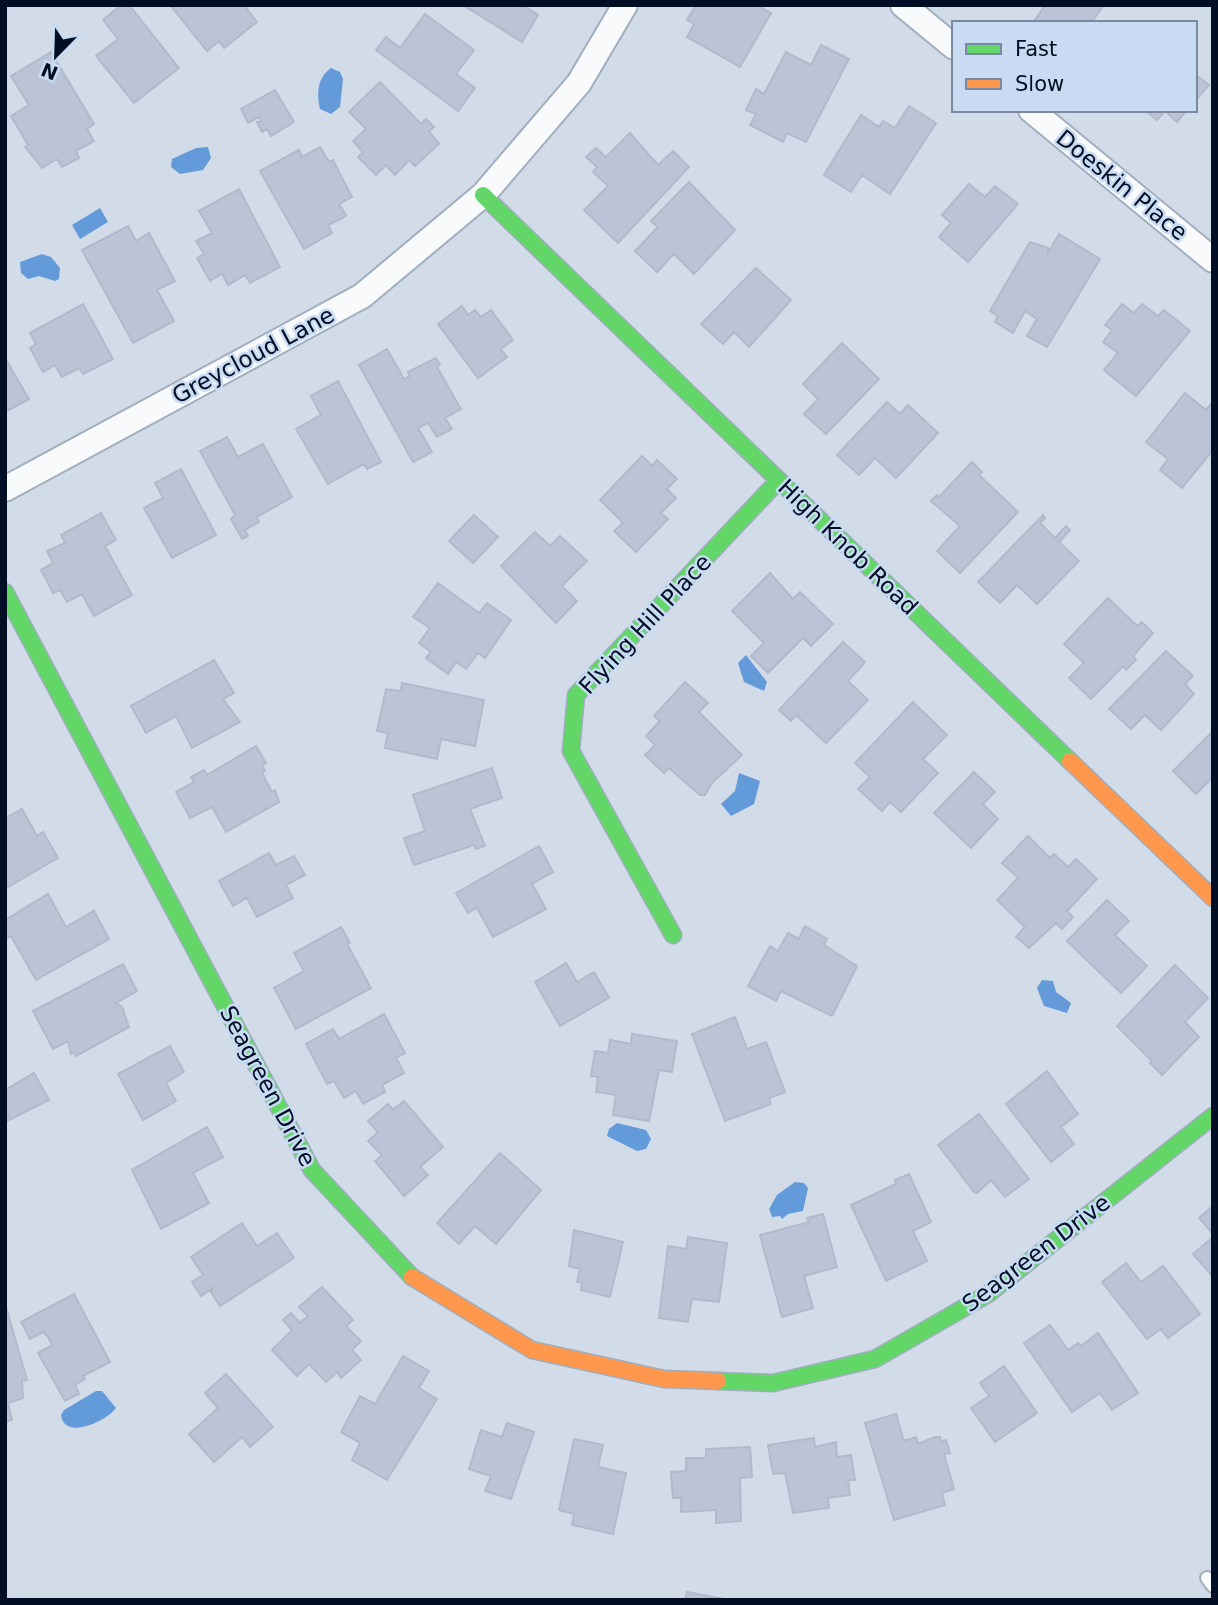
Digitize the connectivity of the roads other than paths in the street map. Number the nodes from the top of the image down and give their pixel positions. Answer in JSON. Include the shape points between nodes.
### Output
{"nodes":[{"id":1,"x":625,"y":5,"type":"edge"},
{"id":2,"x":903,"y":5,"type":"edge"},
{"id":3,"x":952,"y":45,"type":"edge"},
{"id":4,"x":1033,"y":112,"type":"edge"},
{"id":5,"x":483,"y":195,"type":"junction"},
{"id":6,"x":1213,"y":260,"type":"edge"},
{"id":7,"x":779,"y":480,"type":"junction"},
{"id":8,"x":5,"y":489,"type":"edge"},
{"id":9,"x":5,"y":592,"type":"edge"},
{"id":10,"x":1213,"y":898,"type":"edge"},
{"id":11,"x":673,"y":935,"type":"dead end"},
{"id":12,"x":1213,"y":1116,"type":"edge"}],
"edges":[{"from":1,"to":5,"type":"street","name":"Greycloud Lane","via":[[579,83]]},
{"from":2,"to":3,"type":"street"},
{"from":4,"to":6,"type":"street","name":"Doeskin Place"},
{"from":5,"to":7,"type":"street","name":"High Knob Road"},
{"from":5,"to":8,"type":"street","name":"Greycloud Lane","via":[[362,296]]},
{"from":7,"to":10,"type":"street","name":"High Knob Road"},
{"from":7,"to":11,"type":"street","name":"Flying Hill Place","via":[[576,695],[571,751]]},
{"from":9,"to":12,"type":"street","name":"Seagreen Drive","via":[[312,1170],[411,1276],[532,1350],[664,1380],[773,1383],[875,1359],[988,1294]]}]}
